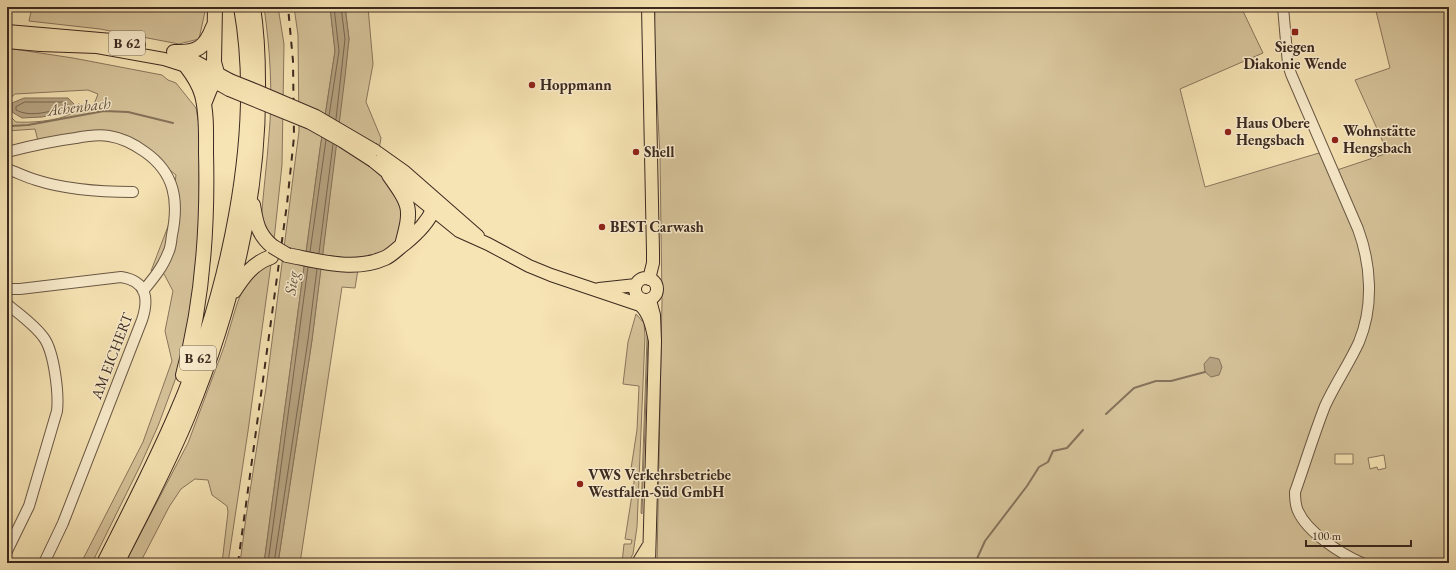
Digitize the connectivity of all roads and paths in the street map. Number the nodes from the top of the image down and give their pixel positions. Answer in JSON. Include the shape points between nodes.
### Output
{"nodes":[{"id":1,"x":215,"y":7,"type":"edge"},
{"id":2,"x":241,"y":7,"type":"edge"},
{"id":3,"x":253,"y":7,"type":"edge"},
{"id":4,"x":648,"y":7,"type":"edge"},
{"id":5,"x":1283,"y":7,"type":"edge"},
{"id":6,"x":7,"y":24,"type":"edge"},
{"id":7,"x":214,"y":24,"type":"junction"},
{"id":8,"x":7,"y":31,"type":"edge"},
{"id":9,"x":25,"y":33,"type":"junction"},
{"id":10,"x":7,"y":42,"type":"edge"},
{"id":11,"x":174,"y":52,"type":"junction"},
{"id":12,"x":186,"y":66,"type":"junction"},
{"id":13,"x":216,"y":78,"type":"junction"},
{"id":14,"x":204,"y":104,"type":"junction"},
{"id":15,"x":7,"y":152,"type":"edge"},
{"id":16,"x":373,"y":156,"type":"junction"},
{"id":17,"x":7,"y":168,"type":"edge"},
{"id":18,"x":390,"y":175,"type":"junction"},
{"id":19,"x":251,"y":191,"type":"junction"},
{"id":20,"x":133,"y":192,"type":"dead end"},
{"id":21,"x":436,"y":206,"type":"junction"},
{"id":22,"x":402,"y":245,"type":"junction"},
{"id":23,"x":272,"y":252,"type":"junction"},
{"id":24,"x":649,"y":279,"type":"junction"},
{"id":25,"x":7,"y":289,"type":"edge"},
{"id":26,"x":20,"y":289,"type":"junction"},
{"id":27,"x":595,"y":289,"type":"junction"},
{"id":28,"x":636,"y":289,"type":"junction"},
{"id":29,"x":143,"y":291,"type":"junction"},
{"id":30,"x":228,"y":300,"type":"junction"},
{"id":31,"x":650,"y":300,"type":"junction"},
{"id":32,"x":11,"y":307,"type":"edge"},
{"id":33,"x":655,"y":341,"type":"junction"},
{"id":34,"x":150,"y":470,"type":"junction"},
{"id":35,"x":650,"y":544,"type":"junction"},
{"id":36,"x":7,"y":551,"type":"edge"},
{"id":37,"x":44,"y":563,"type":"edge"},
{"id":38,"x":104,"y":563,"type":"edge"},
{"id":39,"x":117,"y":563,"type":"edge"},
{"id":40,"x":638,"y":563,"type":"edge"},
{"id":41,"x":649,"y":563,"type":"edge"},
{"id":42,"x":1362,"y":563,"type":"edge"}],
"edges":[{"from":1,"to":7,"type":"highway","number":"B 62"},
{"from":2,"to":34,"type":"highway","number":"B 62","via":[[247,93],[244,152],[236,215],[219,288],[199,353],[177,413]]},
{"from":3,"to":19,"type":"highway","number":"B 62","via":[[258,98]]},
{"from":4,"to":24,"type":"main road","via":[[653,252]]},
{"from":5,"to":42,"type":"street","via":[[1291,74],[1358,229],[1369,274],[1366,321],[1359,341],[1326,406],[1296,492],[1295,503],[1302,518],[1320,536],[1336,550]]},
{"from":6,"to":9,"type":"main road"},
{"from":7,"to":11,"type":"highway","number":"B 62","via":[[207,41],[198,49],[186,53]]},
{"from":7,"to":13,"type":"highway","number":"B 62"},
{"from":8,"to":9,"type":"main road","number":"B 62"},
{"from":9,"to":11,"type":"main road","number":"B 62","via":[[112,40]]},
{"from":10,"to":12,"type":"main road","number":"B 62","via":[[97,47],[152,56]]},
{"from":11,"to":13,"type":"main road","number":"B 62","via":[[193,60]]},
{"from":12,"to":13,"type":"main road","number":"B 62"},
{"from":12,"to":14,"type":"highway","number":"B 62","via":[[198,84]]},
{"from":13,"to":14,"type":"highway","number":"B 62"},
{"from":13,"to":16,"type":"main road","number":"B 62","bridge":true,"via":[[230,85],[255,90],[316,116]]},
{"from":14,"to":34,"type":"highway","number":"B 62","via":[[207,200],[200,295],[181,381]]},
{"from":15,"to":29,"type":"street","via":[[48,142],[109,136],[132,143],[161,167],[173,186],[176,203],[175,223],[169,252],[156,276]]},
{"from":16,"to":18,"type":"main road","number":"B 62"},
{"from":16,"to":21,"type":"main road","number":"B 62","via":[[406,172]]},
{"from":17,"to":20,"type":"street","via":[[36,180],[74,188]]},
{"from":18,"to":21,"type":"main road","number":"B 62"},
{"from":18,"to":22,"type":"highway","number":"B 62","via":[[402,193],[409,212]]},
{"from":19,"to":23,"type":"highway","number":"B 62","via":[[256,224]]},
{"from":19,"to":30,"type":"highway","number":"B 62"},
{"from":21,"to":22,"type":"highway","number":"B 62","via":[[419,219]]},
{"from":21,"to":27,"type":"main road","via":[[459,231],[529,266]]},
{"from":22,"to":23,"type":"highway","number":"B 62","via":[[386,257],[371,263],[344,265]]},
{"from":23,"to":30,"type":"highway","number":"B 62","via":[[250,270]]},
{"from":24,"to":28,"type":"main road","via":[[640,280]]},
{"from":24,"to":31,"type":"main road","via":[[656,284],[657,291]]},
{"from":25,"to":26,"type":"street"},
{"from":26,"to":29,"type":"street","via":[[121,277],[134,281]]},
{"from":26,"to":32,"type":"street"},
{"from":27,"to":28,"type":"main road"},
{"from":27,"to":33,"type":"main road","via":[[644,308],[650,319]]},
{"from":28,"to":31,"type":"main road","via":[[637,296],[643,300]]},
{"from":29,"to":37,"type":"street","name":"AM EICHERT","via":[[146,302],[142,320],[63,523]]},
{"from":30,"to":39,"type":"highway","number":"B 62","via":[[187,418]]},
{"from":31,"to":33,"type":"main road","via":[[654,315]]},
{"from":32,"to":36,"type":"street","via":[[42,335],[48,344],[58,401],[29,506]]},
{"from":33,"to":35,"type":"main road"},
{"from":34,"to":38,"type":"highway","number":"B 62"},
{"from":35,"to":40,"type":"main road"},
{"from":35,"to":41,"type":"main road"}]}
